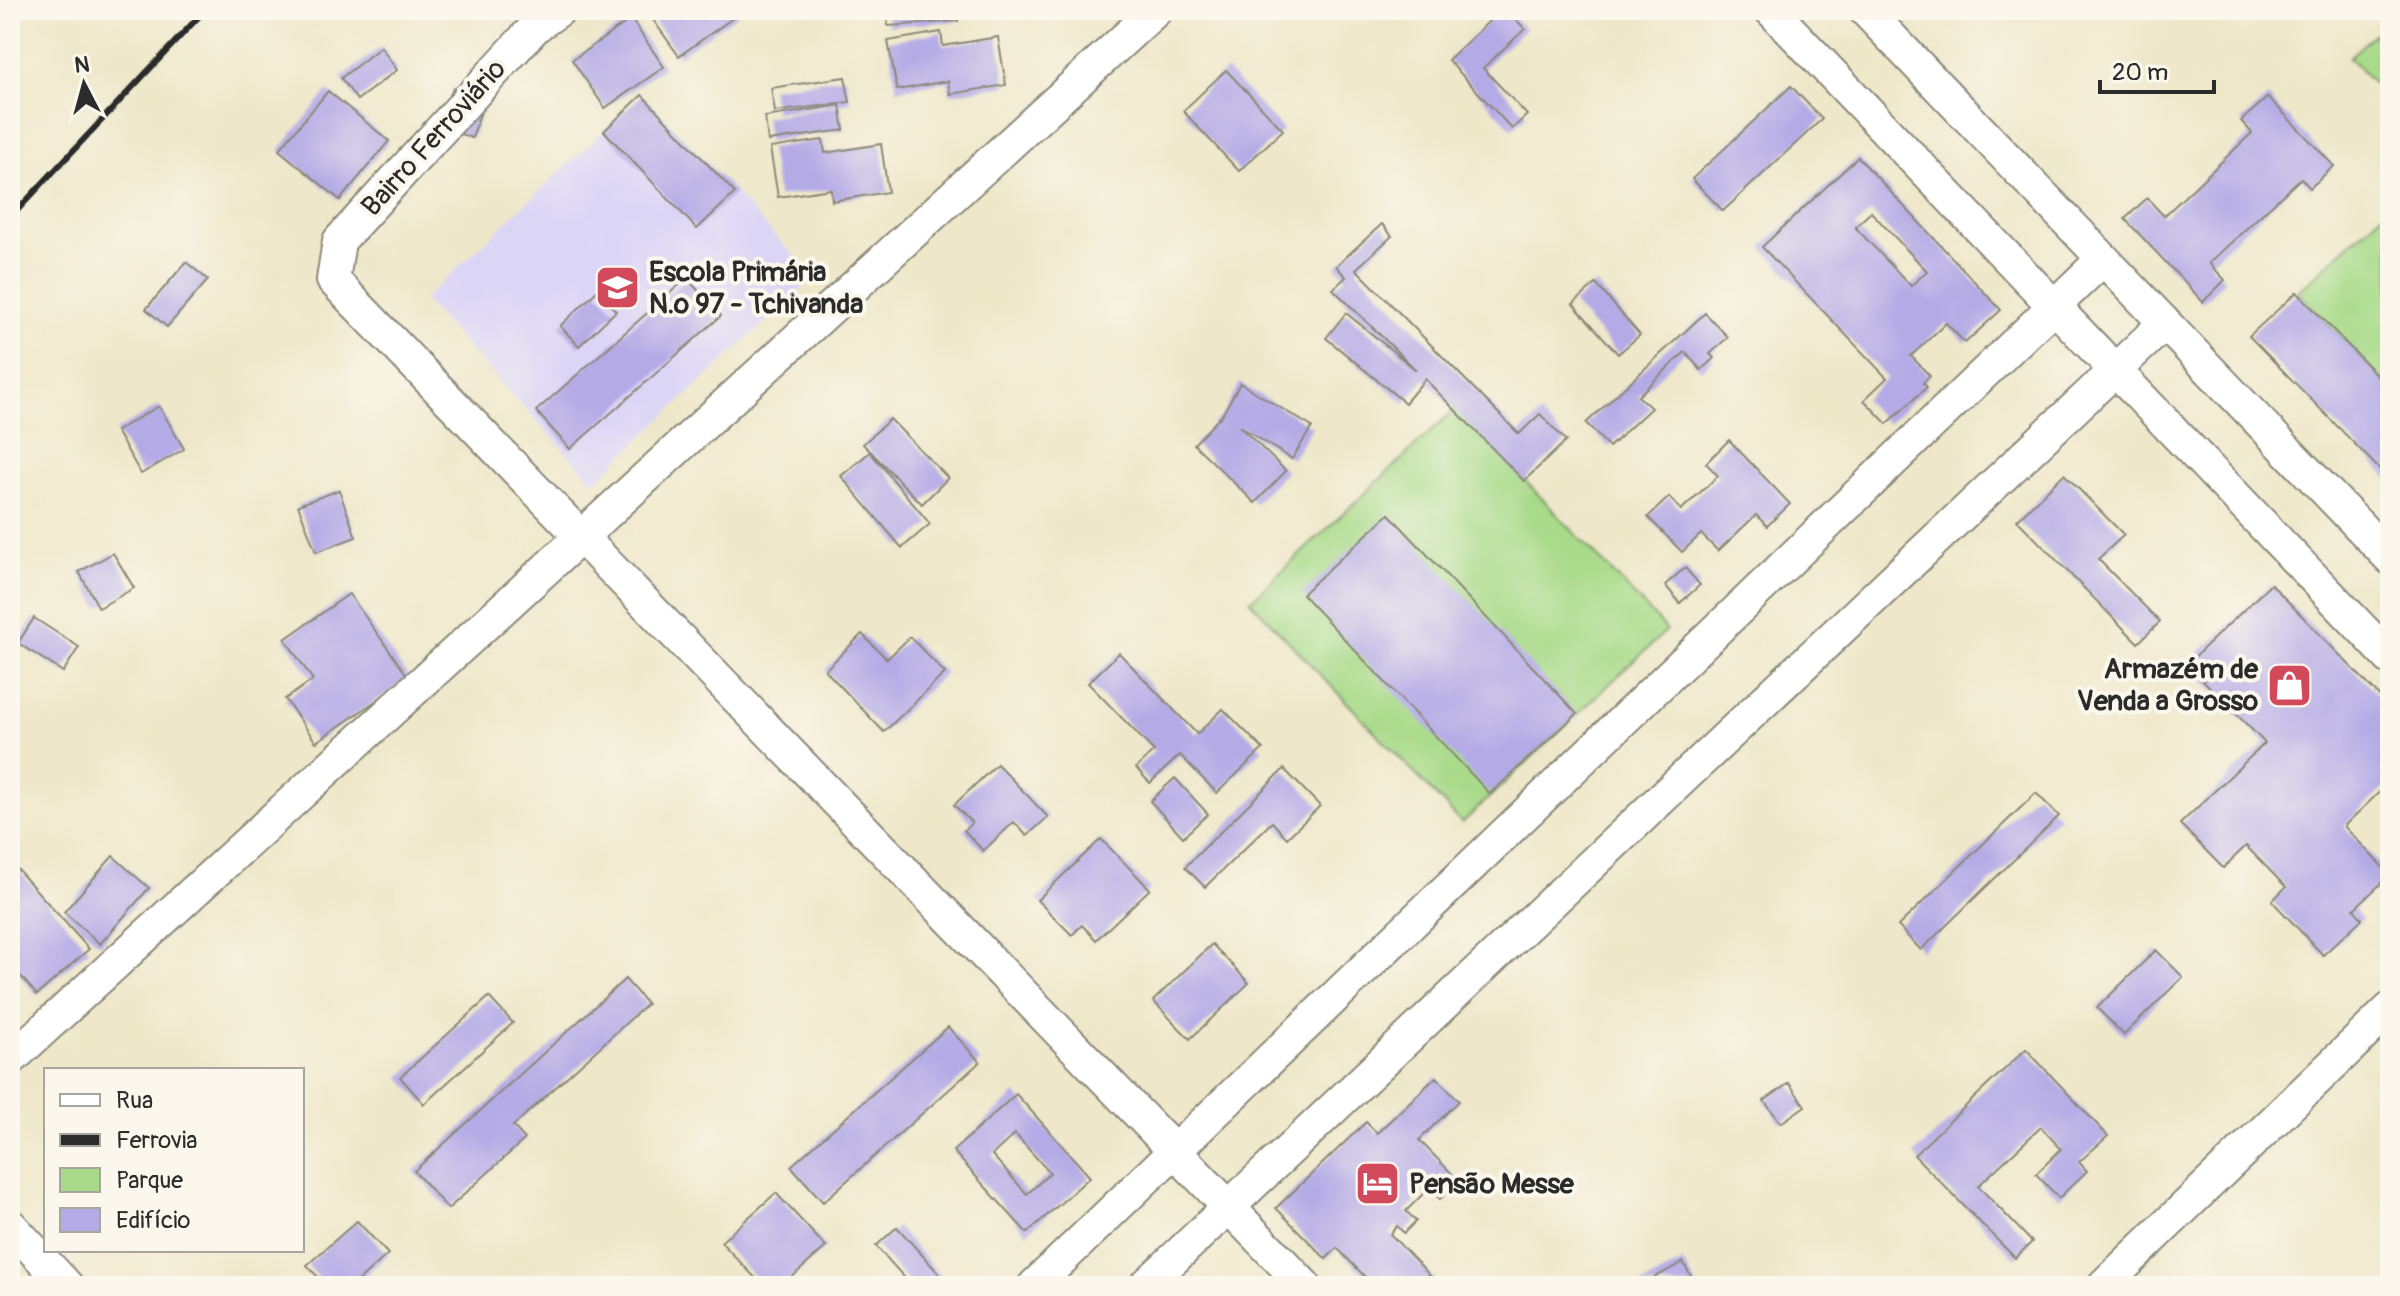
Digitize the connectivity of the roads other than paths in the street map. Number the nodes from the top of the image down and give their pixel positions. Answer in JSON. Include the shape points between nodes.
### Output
{"nodes":[{"id":1,"x":559,"y":10,"type":"edge"},
{"id":2,"x":1156,"y":10,"type":"edge"},
{"id":3,"x":1771,"y":10,"type":"edge"},
{"id":4,"x":1865,"y":10,"type":"edge"},
{"id":5,"x":2103,"y":259,"type":"junction"},
{"id":6,"x":2054,"y":307,"type":"junction"},
{"id":7,"x":2165,"y":323,"type":"junction"},
{"id":8,"x":2115,"y":370,"type":"junction"},
{"id":9,"x":581,"y":537,"type":"junction"},
{"id":10,"x":2390,"y":558,"type":"edge"},
{"id":11,"x":2390,"y":658,"type":"edge"},
{"id":12,"x":2390,"y":1009,"type":"edge"},
{"id":13,"x":10,"y":1060,"type":"edge"},
{"id":14,"x":1175,"y":1151,"type":"junction"},
{"id":15,"x":1229,"y":1207,"type":"junction"},
{"id":16,"x":10,"y":1225,"type":"edge"},
{"id":17,"x":67,"y":1286,"type":"edge"},
{"id":18,"x":1034,"y":1286,"type":"edge"},
{"id":19,"x":1145,"y":1286,"type":"edge"},
{"id":20,"x":1305,"y":1286,"type":"edge"},
{"id":21,"x":2103,"y":1286,"type":"edge"}],
"edges":[{"from":1,"to":9,"type":"street","name":"Bairro Ferroviário","via":[[536,26],[339,241],[333,280]]},
{"from":2,"to":9,"type":"street"},
{"from":3,"to":6,"type":"street"},
{"from":4,"to":5,"type":"street"},
{"from":5,"to":6,"type":"street"},
{"from":5,"to":7,"type":"street"},
{"from":6,"to":8,"type":"street"},
{"from":6,"to":14,"type":"street"},
{"from":7,"to":8,"type":"street"},
{"from":7,"to":10,"type":"street"},
{"from":8,"to":11,"type":"street"},
{"from":8,"to":15,"type":"street"},
{"from":9,"to":13,"type":"street"},
{"from":9,"to":14,"type":"street"},
{"from":12,"to":21,"type":"street"},
{"from":14,"to":15,"type":"street"},
{"from":14,"to":18,"type":"street"},
{"from":15,"to":19,"type":"street"},
{"from":15,"to":20,"type":"street"},
{"from":16,"to":17,"type":"street"}]}
